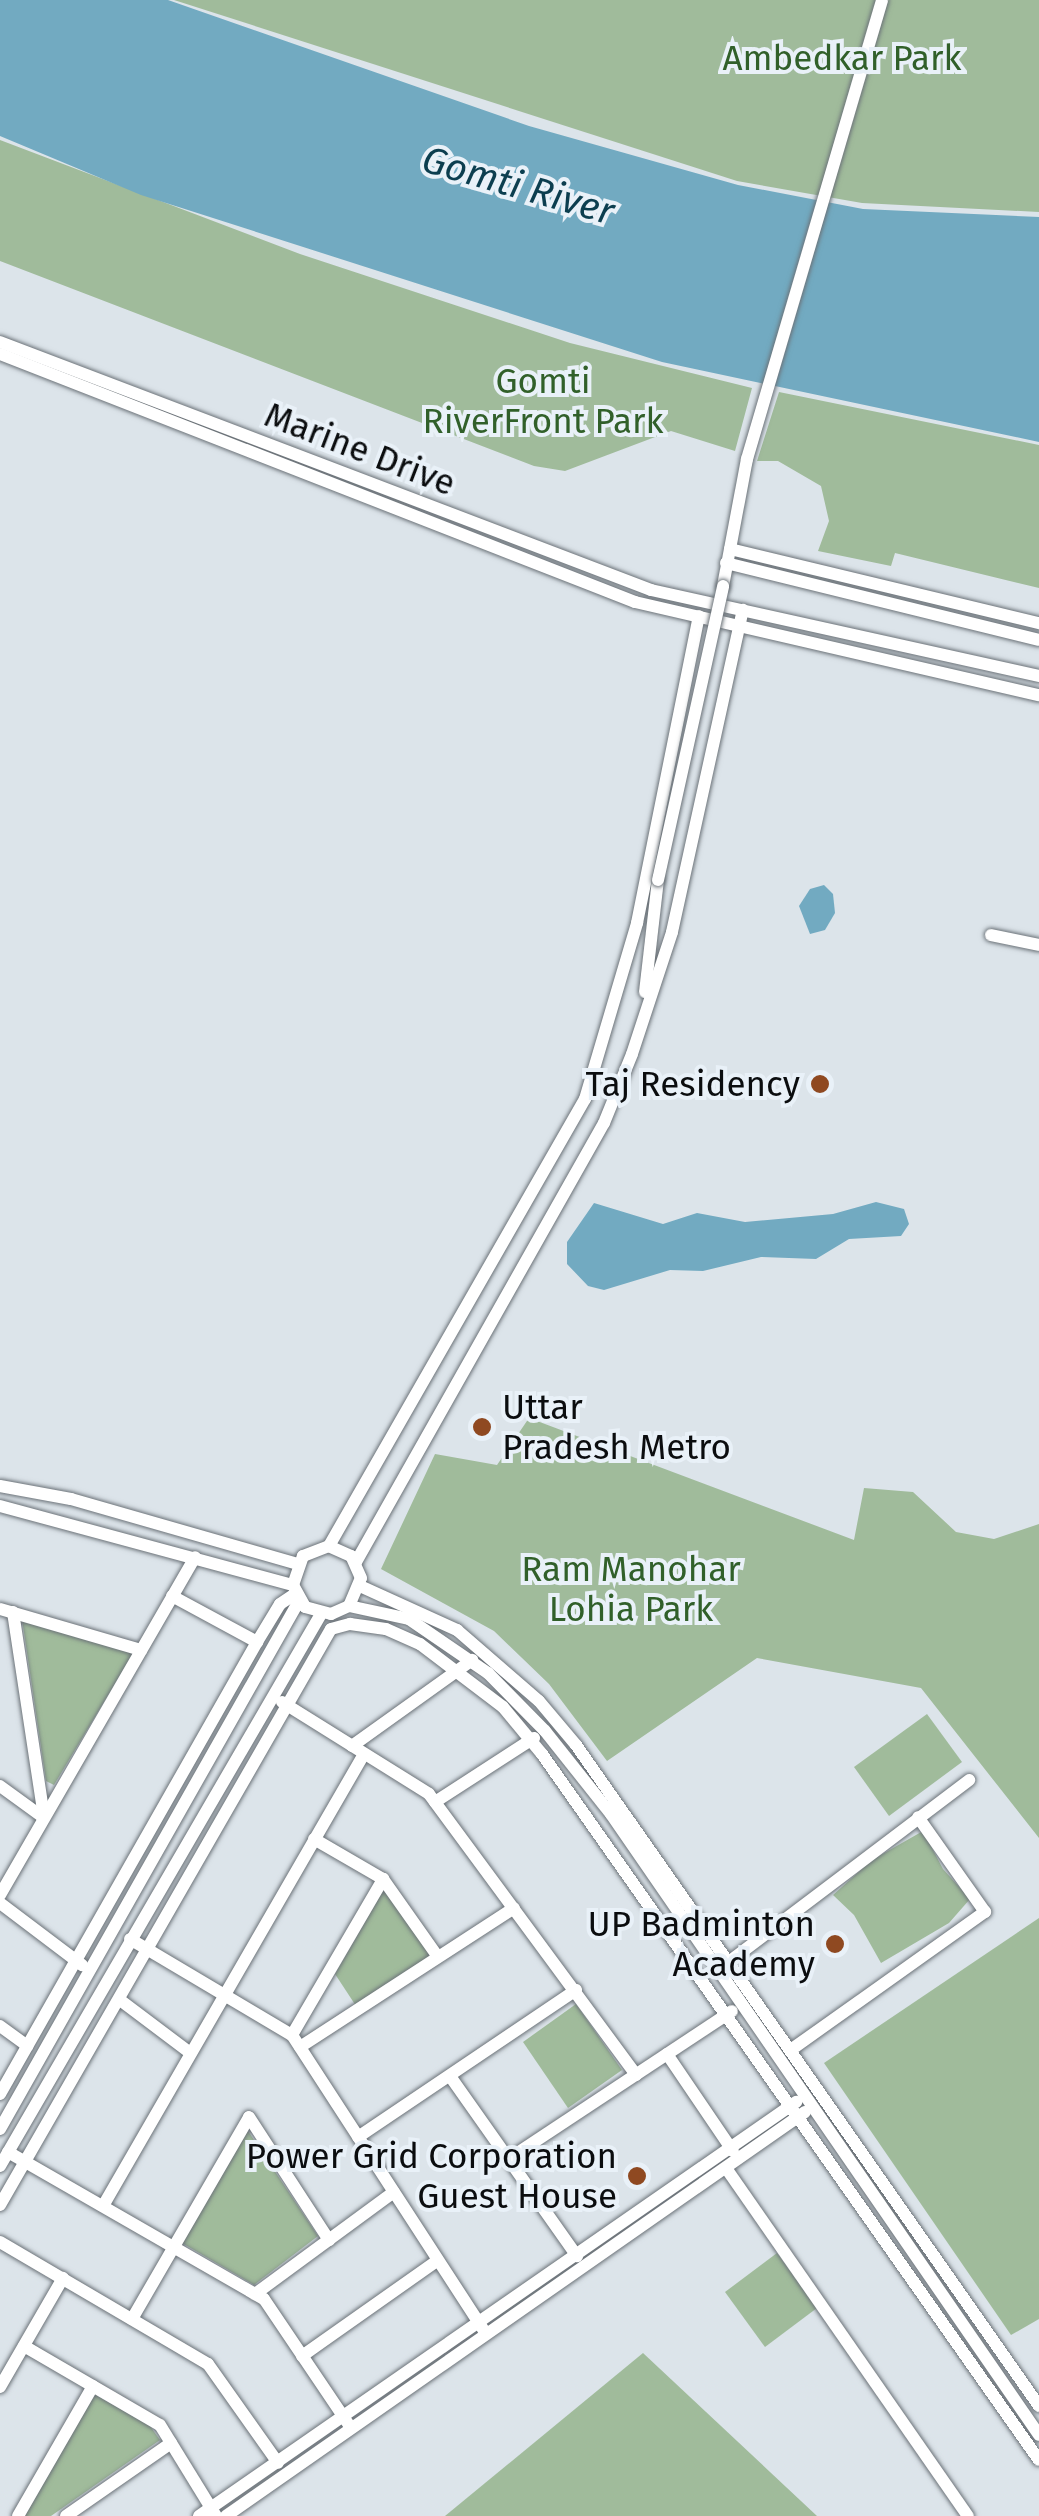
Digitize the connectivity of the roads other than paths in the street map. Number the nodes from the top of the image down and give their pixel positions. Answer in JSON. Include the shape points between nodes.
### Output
{"nodes":[{"id":1,"x":882,"y":0,"type":"edge"},
{"id":2,"x":0,"y":342,"type":"edge"},
{"id":3,"x":0,"y":354,"type":"edge"},
{"id":4,"x":730,"y":549,"type":"junction"},
{"id":5,"x":726,"y":564,"type":"junction"},
{"id":6,"x":702,"y":601,"type":"junction"},
{"id":7,"x":743,"y":610,"type":"junction"},
{"id":8,"x":698,"y":621,"type":"junction"},
{"id":9,"x":1039,"y":623,"type":"edge"},
{"id":10,"x":738,"y":630,"type":"junction"},
{"id":11,"x":1039,"y":640,"type":"edge"},
{"id":12,"x":1039,"y":676,"type":"edge"},
{"id":13,"x":1039,"y":696,"type":"edge"},
{"id":14,"x":658,"y":880,"type":"junction"},
{"id":15,"x":637,"y":924,"type":"junction"},
{"id":16,"x":992,"y":935,"type":"dead end"},
{"id":17,"x":1039,"y":945,"type":"edge"},
{"id":18,"x":640,"y":1029,"type":"junction"},
{"id":19,"x":0,"y":1486,"type":"edge"},
{"id":20,"x":0,"y":1506,"type":"edge"},
{"id":21,"x":329,"y":1546,"type":"junction"},
{"id":22,"x":195,"y":1557,"type":"junction"},
{"id":23,"x":356,"y":1562,"type":"junction"},
{"id":24,"x":297,"y":1564,"type":"junction"},
{"id":25,"x":360,"y":1586,"type":"junction"},
{"id":26,"x":296,"y":1593,"type":"junction"},
{"id":27,"x":172,"y":1596,"type":"junction"},
{"id":28,"x":349,"y":1606,"type":"junction"},
{"id":29,"x":7,"y":1610,"type":"edge"},
{"id":30,"x":322,"y":1614,"type":"junction"},
{"id":31,"x":257,"y":1642,"type":"junction"},
{"id":32,"x":142,"y":1650,"type":"junction"},
{"id":33,"x":472,"y":1660,"type":"junction"},
{"id":34,"x":456,"y":1671,"type":"junction"},
{"id":35,"x":272,"y":1695,"type":"junction"},
{"id":36,"x":287,"y":1705,"type":"junction"},
{"id":37,"x":545,"y":1731,"type":"junction"},
{"id":38,"x":531,"y":1740,"type":"junction"},
{"id":39,"x":358,"y":1750,"type":"junction"},
{"id":40,"x":969,"y":1780,"type":"dead end"},
{"id":41,"x":0,"y":1786,"type":"edge"},
{"id":42,"x":435,"y":1802,"type":"junction"},
{"id":43,"x":918,"y":1816,"type":"junction"},
{"id":44,"x":44,"y":1818,"type":"junction"},
{"id":45,"x":314,"y":1838,"type":"junction"},
{"id":46,"x":383,"y":1879,"type":"junction"},
{"id":47,"x":0,"y":1895,"type":"edge"},
{"id":48,"x":0,"y":1904,"type":"edge"},
{"id":49,"x":514,"y":1908,"type":"junction"},
{"id":50,"x":130,"y":1939,"type":"junction"},
{"id":51,"x":146,"y":1949,"type":"junction"},
{"id":52,"x":438,"y":1957,"type":"junction"},
{"id":53,"x":76,"y":1960,"type":"junction"},
{"id":54,"x":730,"y":1961,"type":"junction"},
{"id":55,"x":90,"y":1971,"type":"junction"},
{"id":56,"x":105,"y":1982,"type":"junction"},
{"id":57,"x":576,"y":1990,"type":"junction"},
{"id":58,"x":222,"y":1994,"type":"junction"},
{"id":59,"x":120,"y":2000,"type":"junction"},
{"id":60,"x":742,"y":2004,"type":"junction"},
{"id":61,"x":728,"y":2013,"type":"junction"},
{"id":62,"x":0,"y":2026,"type":"edge"},
{"id":63,"x":296,"y":2041,"type":"junction"},
{"id":64,"x":28,"y":2046,"type":"junction"},
{"id":65,"x":792,"y":2049,"type":"junction"},
{"id":66,"x":189,"y":2052,"type":"junction"},
{"id":67,"x":667,"y":2054,"type":"junction"},
{"id":68,"x":636,"y":2075,"type":"junction"},
{"id":69,"x":452,"y":2079,"type":"junction"},
{"id":70,"x":821,"y":2092,"type":"junction"},
{"id":71,"x":0,"y":2094,"type":"edge"},
{"id":72,"x":810,"y":2100,"type":"junction"},
{"id":73,"x":796,"y":2110,"type":"junction"},
{"id":74,"x":0,"y":2129,"type":"edge"},
{"id":75,"x":358,"y":2137,"type":"junction"},
{"id":76,"x":8,"y":2152,"type":"junction"},
{"id":77,"x":510,"y":2158,"type":"junction"},
{"id":78,"x":732,"y":2158,"type":"junction"},
{"id":79,"x":24,"y":2162,"type":"junction"},
{"id":80,"x":0,"y":2166,"type":"edge"},
{"id":81,"x":394,"y":2192,"type":"junction"},
{"id":82,"x":0,"y":2204,"type":"edge"},
{"id":83,"x":102,"y":2206,"type":"junction"},
{"id":84,"x":329,"y":2240,"type":"junction"},
{"id":85,"x":0,"y":2242,"type":"edge"},
{"id":86,"x":174,"y":2247,"type":"junction"},
{"id":87,"x":577,"y":2256,"type":"junction"},
{"id":88,"x":438,"y":2260,"type":"junction"},
{"id":89,"x":63,"y":2278,"type":"junction"},
{"id":90,"x":255,"y":2294,"type":"junction"},
{"id":91,"x":132,"y":2319,"type":"junction"},
{"id":92,"x":484,"y":2331,"type":"junction"},
{"id":93,"x":24,"y":2346,"type":"junction"},
{"id":94,"x":302,"y":2356,"type":"junction"},
{"id":95,"x":93,"y":2386,"type":"junction"},
{"id":96,"x":0,"y":2387,"type":"edge"},
{"id":97,"x":1039,"y":2406,"type":"edge"},
{"id":98,"x":349,"y":2424,"type":"junction"},
{"id":99,"x":1039,"y":2434,"type":"edge"},
{"id":100,"x":171,"y":2443,"type":"junction"},
{"id":101,"x":1039,"y":2460,"type":"edge"},
{"id":102,"x":278,"y":2463,"type":"junction"},
{"id":103,"x":209,"y":2513,"type":"edge"},
{"id":104,"x":18,"y":2516,"type":"edge"},
{"id":105,"x":66,"y":2516,"type":"edge"},
{"id":106,"x":226,"y":2516,"type":"edge"},
{"id":107,"x":968,"y":2516,"type":"edge"}],
"edges":[{"from":1,"to":4,"type":"street","via":[[747,460]]},
{"from":2,"to":6,"type":"street","name":"Marine Drive","via":[[594,572]]},
{"from":3,"to":8,"type":"street","name":"Marine Drive"},
{"from":4,"to":5,"type":"street"},
{"from":4,"to":9,"type":"street"},
{"from":5,"to":11,"type":"street"},
{"from":5,"to":14,"type":"street","bridge":true},
{"from":6,"to":7,"type":"street","name":"Marine Drive"},
{"from":6,"to":8,"type":"street"},
{"from":7,"to":10,"type":"street"},
{"from":7,"to":12,"type":"street","name":"Marine Drive"},
{"from":8,"to":10,"type":"street","name":"Marine Drive"},
{"from":8,"to":15,"type":"street"},
{"from":10,"to":13,"type":"street","name":"Marine Drive"},
{"from":10,"to":18,"type":"street","via":[[672,932]]},
{"from":14,"to":15,"type":"street"},
{"from":14,"to":18,"type":"street"},
{"from":15,"to":21,"type":"street","via":[[586,1100]]},
{"from":16,"to":17,"type":"street"},
{"from":18,"to":23,"type":"street","via":[[604,1124]]},
{"from":19,"to":24,"type":"street","via":[[71,1498]]},
{"from":20,"to":22,"type":"street"},
{"from":21,"to":23,"type":"street"},
{"from":21,"to":24,"type":"street","via":[[310,1550]]},
{"from":22,"to":26,"type":"street"},
{"from":22,"to":27,"type":"street"},
{"from":23,"to":25,"type":"street"},
{"from":24,"to":26,"type":"street"},
{"from":25,"to":28,"type":"street"},
{"from":25,"to":54,"type":"street","via":[[458,1630],[539,1701]]},
{"from":26,"to":30,"type":"street"},
{"from":26,"to":31,"type":"street","via":[[280,1604]]},
{"from":26,"to":55,"type":"street"},
{"from":27,"to":31,"type":"street"},
{"from":27,"to":32,"type":"street"},
{"from":28,"to":30,"type":"street"},
{"from":28,"to":33,"type":"street","via":[[409,1619]]},
{"from":29,"to":32,"type":"street"},
{"from":29,"to":44,"type":"street"},
{"from":30,"to":35,"type":"street"},
{"from":31,"to":53,"type":"street"},
{"from":32,"to":44,"type":"street"},
{"from":33,"to":34,"type":"street"},
{"from":33,"to":37,"type":"street"},
{"from":34,"to":36,"type":"street","via":[[420,1644],[350,1624],[331,1629]]},
{"from":34,"to":38,"type":"street","via":[[503,1707]]},
{"from":34,"to":39,"type":"street"},
{"from":35,"to":36,"type":"street"},
{"from":35,"to":50,"type":"street"},
{"from":36,"to":39,"type":"street"},
{"from":36,"to":51,"type":"street"},
{"from":37,"to":38,"type":"street"},
{"from":37,"to":60,"type":"street"},
{"from":38,"to":42,"type":"street"},
{"from":38,"to":61,"type":"street"},
{"from":39,"to":42,"type":"street"},
{"from":39,"to":45,"type":"street"},
{"from":40,"to":43,"type":"street"},
{"from":41,"to":44,"type":"street"},
{"from":42,"to":49,"type":"street"},
{"from":43,"to":54,"type":"street"},
{"from":43,"to":65,"type":"street","via":[[986,1912]]},
{"from":44,"to":47,"type":"street"},
{"from":45,"to":46,"type":"street"},
{"from":45,"to":58,"type":"street"},
{"from":46,"to":52,"type":"street"},
{"from":46,"to":63,"type":"street"},
{"from":48,"to":53,"type":"street"},
{"from":49,"to":52,"type":"street"},
{"from":49,"to":57,"type":"street"},
{"from":50,"to":51,"type":"street"},
{"from":50,"to":56,"type":"street"},
{"from":51,"to":58,"type":"street"},
{"from":51,"to":59,"type":"street"},
{"from":52,"to":63,"type":"street"},
{"from":53,"to":55,"type":"street"},
{"from":53,"to":64,"type":"street"},
{"from":54,"to":65,"type":"street"},
{"from":55,"to":56,"type":"street"},
{"from":55,"to":74,"type":"street"},
{"from":56,"to":76,"type":"street"},
{"from":57,"to":68,"type":"street"},
{"from":57,"to":69,"type":"street"},
{"from":58,"to":63,"type":"street"},
{"from":58,"to":66,"type":"street"},
{"from":59,"to":66,"type":"street"},
{"from":59,"to":79,"type":"street"},
{"from":60,"to":61,"type":"street"},
{"from":60,"to":72,"type":"street"},
{"from":61,"to":67,"type":"street"},
{"from":61,"to":73,"type":"street"},
{"from":62,"to":64,"type":"street"},
{"from":63,"to":75,"type":"street"},
{"from":64,"to":71,"type":"street"},
{"from":65,"to":70,"type":"street"},
{"from":66,"to":83,"type":"street"},
{"from":67,"to":68,"type":"street"},
{"from":67,"to":78,"type":"street"},
{"from":68,"to":77,"type":"street"},
{"from":69,"to":75,"type":"street"},
{"from":69,"to":77,"type":"street"},
{"from":70,"to":72,"type":"street"},
{"from":70,"to":97,"type":"street"},
{"from":72,"to":73,"type":"street"},
{"from":72,"to":99,"type":"street"},
{"from":73,"to":78,"type":"street"},
{"from":73,"to":101,"type":"street"},
{"from":75,"to":81,"type":"street"},
{"from":76,"to":79,"type":"street"},
{"from":76,"to":80,"type":"street"},
{"from":77,"to":87,"type":"street"},
{"from":78,"to":87,"type":"street"},
{"from":78,"to":92,"type":"street"},
{"from":78,"to":107,"type":"street"},
{"from":79,"to":82,"type":"street"},
{"from":79,"to":83,"type":"street"},
{"from":81,"to":84,"type":"street"},
{"from":81,"to":88,"type":"street"},
{"from":83,"to":86,"type":"street"},
{"from":84,"to":86,"type":"street","via":[[249,2117]]},
{"from":84,"to":90,"type":"street"},
{"from":85,"to":89,"type":"street"},
{"from":86,"to":90,"type":"street"},
{"from":86,"to":91,"type":"street"},
{"from":87,"to":92,"type":"street"},
{"from":88,"to":92,"type":"street"},
{"from":88,"to":94,"type":"street"},
{"from":89,"to":91,"type":"street"},
{"from":89,"to":93,"type":"street"},
{"from":90,"to":94,"type":"street"},
{"from":91,"to":102,"type":"street","via":[[208,2364]]},
{"from":92,"to":98,"type":"street"},
{"from":93,"to":95,"type":"street"},
{"from":93,"to":96,"type":"street"},
{"from":94,"to":98,"type":"street"},
{"from":95,"to":100,"type":"street","via":[[160,2426]]},
{"from":95,"to":104,"type":"street"},
{"from":98,"to":102,"type":"street"},
{"from":98,"to":106,"type":"street"},
{"from":100,"to":103,"type":"street"},
{"from":100,"to":105,"type":"street"},
{"from":102,"to":103,"type":"street"}]}
